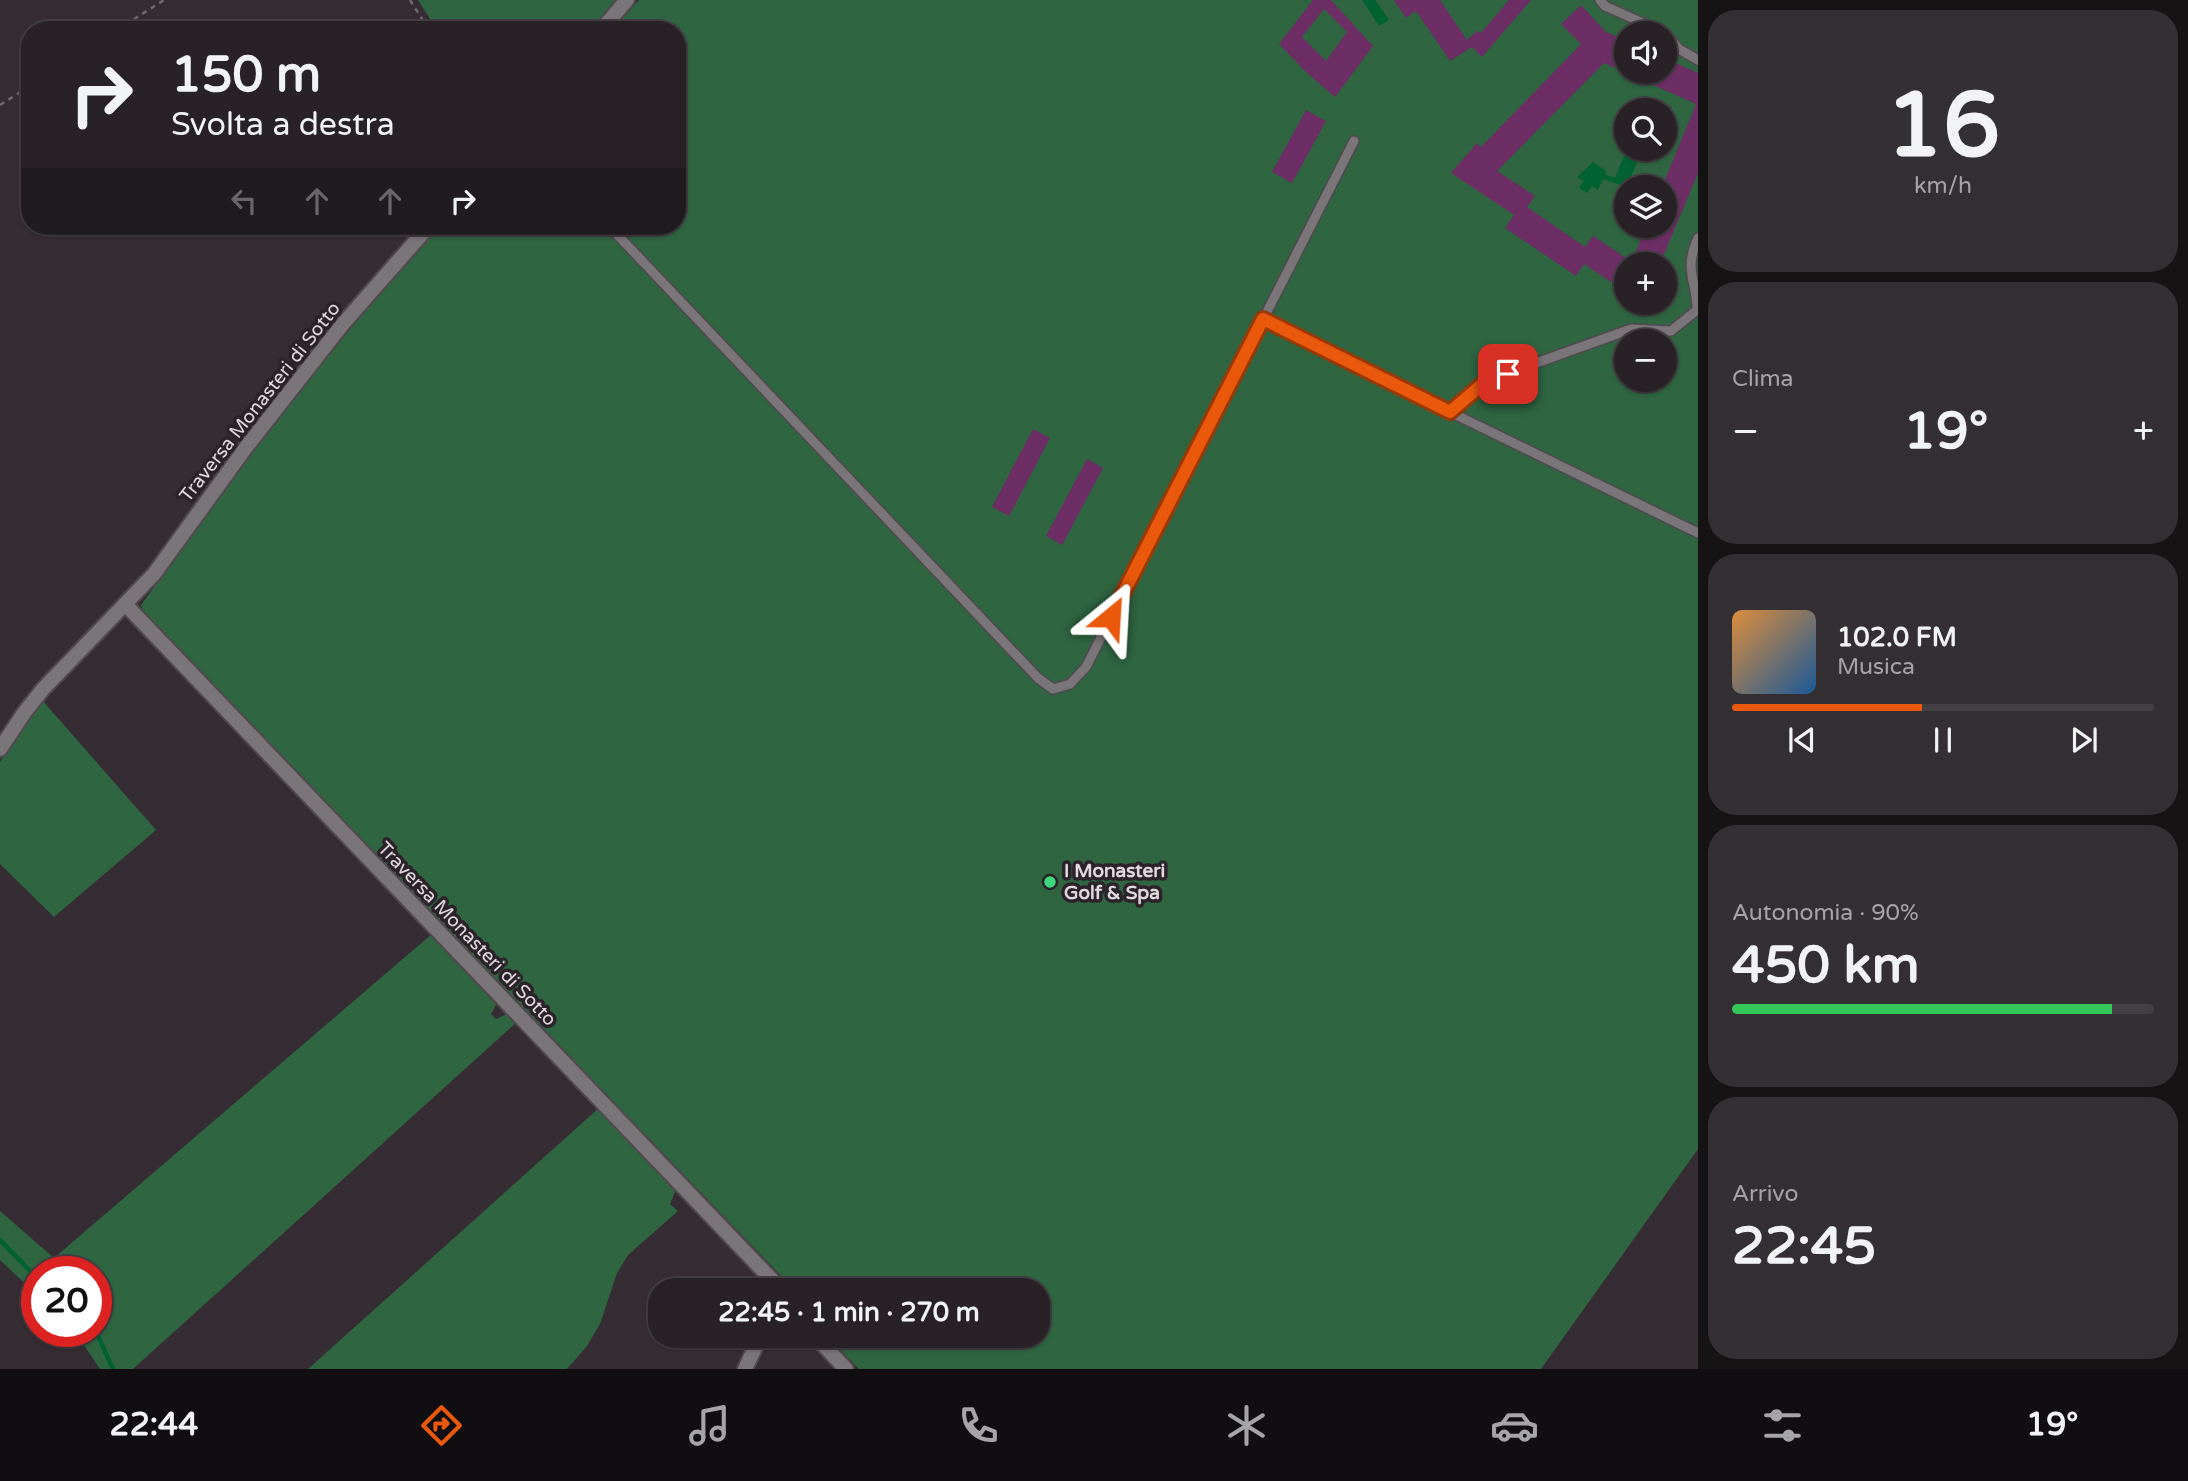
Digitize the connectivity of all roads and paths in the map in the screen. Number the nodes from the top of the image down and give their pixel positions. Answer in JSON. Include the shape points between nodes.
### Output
{"nodes":[{"id":1,"x":164,"y":0,"type":"edge"},
{"id":2,"x":410,"y":0,"type":"edge"},
{"id":3,"x":627,"y":0,"type":"edge"},
{"id":4,"x":1600,"y":0,"type":"edge"},
{"id":5,"x":131,"y":21,"type":"edge"},
{"id":6,"x":423,"y":21,"type":"edge"},
{"id":7,"x":609,"y":21,"type":"edge"},
{"id":8,"x":1698,"y":60,"type":"edge"},
{"id":9,"x":21,"y":92,"type":"edge"},
{"id":10,"x":0,"y":105,"type":"edge"},
{"id":11,"x":1354,"y":141,"type":"dead end"},
{"id":12,"x":421,"y":235,"type":"edge"},
{"id":13,"x":619,"y":235,"type":"edge"},
{"id":14,"x":1698,"y":238,"type":"edge"},
{"id":15,"x":1263,"y":319,"type":"junction"},
{"id":16,"x":1450,"y":412,"type":"junction"},
{"id":17,"x":1698,"y":533,"type":"edge"},
{"id":18,"x":126,"y":605,"type":"junction"},
{"id":19,"x":0,"y":749,"type":"edge"},
{"id":20,"x":770,"y":1278,"type":"edge"},
{"id":21,"x":755,"y":1348,"type":"edge"},
{"id":22,"x":826,"y":1348,"type":"edge"},
{"id":23,"x":745,"y":1369,"type":"edge"},
{"id":24,"x":846,"y":1369,"type":"edge"}],
"edges":[{"from":1,"to":5,"type":"path"},
{"from":2,"to":6,"type":"path"},
{"from":3,"to":7,"type":"street"},
{"from":4,"to":8,"type":"lane","via":[[1665,33],[1679,49]]},
{"from":9,"to":10,"type":"path"},
{"from":11,"to":15,"type":"lane"},
{"from":12,"to":18,"type":"street","name":"Traversa Monasteri di Sotto","via":[[342,325],[155,574]]},
{"from":13,"to":15,"type":"lane","via":[[1053,689],[1070,684],[1086,667]]},
{"from":14,"to":16,"type":"lane","via":[[1689,268],[1697,310],[1686,321],[1671,331],[1632,329],[1611,334],[1486,381]]},
{"from":15,"to":16,"type":"lane"},
{"from":16,"to":17,"type":"lane"},
{"from":18,"to":19,"type":"street","name":"Traversa Monasteri di Sotto","via":[[43,689]]},
{"from":18,"to":20,"type":"street","name":"Traversa Monasteri di Sotto"},
{"from":21,"to":23,"type":"street"},
{"from":22,"to":24,"type":"street"}]}
